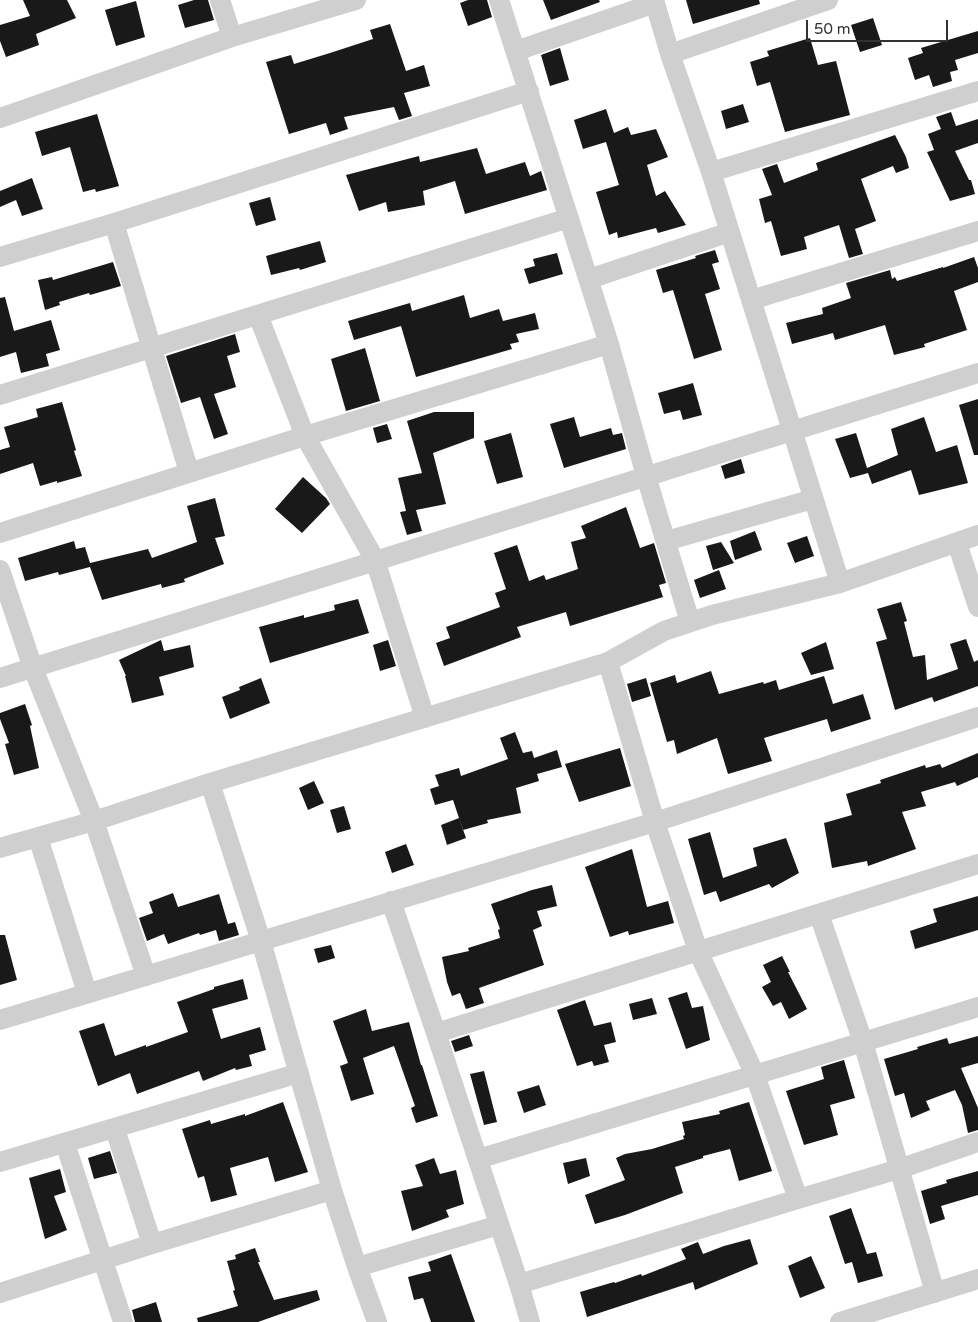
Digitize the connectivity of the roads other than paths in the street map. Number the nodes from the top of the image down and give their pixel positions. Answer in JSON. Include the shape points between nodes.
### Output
{"nodes":[{"id":1,"x":220,"y":0,"type":"edge"},
{"id":2,"x":356,"y":0,"type":"edge"},
{"id":3,"x":499,"y":0,"type":"edge"},
{"id":4,"x":828,"y":0,"type":"edge"},
{"id":5,"x":654,"y":2,"type":"edge"},
{"id":6,"x":232,"y":37,"type":"junction"},
{"id":7,"x":516,"y":51,"type":"junction"},
{"id":8,"x":670,"y":54,"type":"junction"},
{"id":9,"x":529,"y":91,"type":"junction"},
{"id":10,"x":978,"y":91,"type":"edge"},
{"id":11,"x":0,"y":118,"type":"edge"},
{"id":12,"x":711,"y":172,"type":"junction"},
{"id":13,"x":568,"y":218,"type":"junction"},
{"id":14,"x":114,"y":223,"type":"junction"},
{"id":15,"x":978,"y":231,"type":"edge"},
{"id":16,"x":730,"y":232,"type":"junction"},
{"id":17,"x":0,"y":257,"type":"edge"},
{"id":18,"x":589,"y":279,"type":"junction"},
{"id":19,"x":751,"y":300,"type":"junction"},
{"id":20,"x":258,"y":315,"type":"junction"},
{"id":21,"x":610,"y":344,"type":"junction"},
{"id":22,"x":151,"y":348,"type":"junction"},
{"id":23,"x":978,"y":373,"type":"edge"},
{"id":24,"x":0,"y":395,"type":"edge"},
{"id":25,"x":792,"y":430,"type":"junction"},
{"id":26,"x":305,"y":436,"type":"junction"},
{"id":27,"x":189,"y":472,"type":"junction"},
{"id":28,"x":646,"y":476,"type":"junction"},
{"id":29,"x":813,"y":499,"type":"junction"},
{"id":30,"x":0,"y":533,"type":"edge"},
{"id":31,"x":978,"y":535,"type":"edge"},
{"id":32,"x":666,"y":541,"type":"junction"},
{"id":33,"x":957,"y":543,"type":"junction"},
{"id":34,"x":375,"y":560,"type":"junction"},
{"id":35,"x":0,"y":570,"type":"edge"},
{"id":36,"x":840,"y":583,"type":"junction"},
{"id":37,"x":978,"y":607,"type":"edge"},
{"id":38,"x":690,"y":622,"type":"junction"},
{"id":39,"x":608,"y":662,"type":"junction"},
{"id":40,"x":34,"y":668,"type":"junction"},
{"id":41,"x":0,"y":678,"type":"edge"},
{"id":42,"x":978,"y":716,"type":"edge"},
{"id":43,"x":425,"y":718,"type":"junction"},
{"id":44,"x":210,"y":783,"type":"junction"},
{"id":45,"x":94,"y":821,"type":"junction"},
{"id":46,"x":654,"y":822,"type":"junction"},
{"id":47,"x":38,"y":836,"type":"junction"},
{"id":48,"x":0,"y":848,"type":"edge"},
{"id":49,"x":978,"y":864,"type":"edge"},
{"id":50,"x":391,"y":901,"type":"junction"},
{"id":51,"x":818,"y":914,"type":"junction"},
{"id":52,"x":261,"y":941,"type":"junction"},
{"id":53,"x":698,"y":951,"type":"junction"},
{"id":54,"x":146,"y":976,"type":"junction"},
{"id":55,"x":87,"y":993,"type":"junction"},
{"id":56,"x":978,"y":1008,"type":"edge"},
{"id":57,"x":0,"y":1020,"type":"edge"},
{"id":58,"x":436,"y":1033,"type":"junction"},
{"id":59,"x":863,"y":1042,"type":"junction"},
{"id":60,"x":299,"y":1073,"type":"junction"},
{"id":61,"x":755,"y":1075,"type":"junction"},
{"id":62,"x":115,"y":1129,"type":"junction"},
{"id":63,"x":978,"y":1142,"type":"edge"},
{"id":64,"x":65,"y":1143,"type":"junction"},
{"id":65,"x":478,"y":1159,"type":"junction"},
{"id":66,"x":0,"y":1162,"type":"edge"},
{"id":67,"x":899,"y":1169,"type":"junction"},
{"id":68,"x":332,"y":1190,"type":"junction"},
{"id":69,"x":798,"y":1199,"type":"junction"},
{"id":70,"x":499,"y":1225,"type":"junction"},
{"id":71,"x":152,"y":1244,"type":"junction"},
{"id":72,"x":103,"y":1260,"type":"junction"},
{"id":73,"x":357,"y":1267,"type":"junction"},
{"id":74,"x":978,"y":1279,"type":"edge"},
{"id":75,"x":520,"y":1284,"type":"junction"},
{"id":76,"x":0,"y":1293,"type":"edge"},
{"id":77,"x":934,"y":1293,"type":"junction"},
{"id":78,"x":371,"y":1320,"type":"edge"},
{"id":79,"x":123,"y":1322,"type":"edge"},
{"id":80,"x":530,"y":1322,"type":"edge"},
{"id":81,"x":840,"y":1322,"type":"edge"}],
"edges":[{"from":1,"to":6,"type":"street"},
{"from":2,"to":6,"type":"street"},
{"from":3,"to":7,"type":"street"},
{"from":4,"to":8,"type":"street"},
{"from":5,"to":7,"type":"street"},
{"from":5,"to":8,"type":"street"},
{"from":6,"to":11,"type":"street"},
{"from":7,"to":9,"type":"street"},
{"from":8,"to":12,"type":"street"},
{"from":9,"to":13,"type":"street"},
{"from":9,"to":14,"type":"street"},
{"from":10,"to":12,"type":"street"},
{"from":12,"to":16,"type":"street"},
{"from":13,"to":18,"type":"street"},
{"from":13,"to":20,"type":"street"},
{"from":14,"to":17,"type":"street"},
{"from":14,"to":22,"type":"street"},
{"from":15,"to":19,"type":"street"},
{"from":16,"to":18,"type":"street"},
{"from":16,"to":19,"type":"street"},
{"from":18,"to":21,"type":"street"},
{"from":19,"to":25,"type":"street"},
{"from":20,"to":22,"type":"street"},
{"from":20,"to":26,"type":"street"},
{"from":21,"to":26,"type":"street"},
{"from":21,"to":28,"type":"street"},
{"from":22,"to":24,"type":"street"},
{"from":22,"to":27,"type":"street"},
{"from":23,"to":25,"type":"street"},
{"from":25,"to":28,"type":"street"},
{"from":25,"to":29,"type":"street"},
{"from":26,"to":27,"type":"street"},
{"from":26,"to":34,"type":"street"},
{"from":27,"to":30,"type":"street"},
{"from":28,"to":32,"type":"street"},
{"from":28,"to":34,"type":"street"},
{"from":29,"to":32,"type":"street"},
{"from":29,"to":36,"type":"street"},
{"from":31,"to":33,"type":"street"},
{"from":32,"to":38,"type":"street"},
{"from":33,"to":36,"type":"street"},
{"from":33,"to":37,"type":"street"},
{"from":34,"to":40,"type":"street"},
{"from":34,"to":43,"type":"street"},
{"from":35,"to":40,"type":"street"},
{"from":36,"to":38,"type":"street"},
{"from":38,"to":39,"type":"street","via":[[664,631]]},
{"from":39,"to":43,"type":"street"},
{"from":39,"to":46,"type":"street"},
{"from":40,"to":41,"type":"street"},
{"from":40,"to":45,"type":"street"},
{"from":42,"to":46,"type":"street"},
{"from":43,"to":44,"type":"street"},
{"from":44,"to":45,"type":"street"},
{"from":44,"to":52,"type":"street"},
{"from":45,"to":47,"type":"street"},
{"from":45,"to":54,"type":"street"},
{"from":46,"to":50,"type":"street"},
{"from":46,"to":53,"type":"street"},
{"from":47,"to":48,"type":"street"},
{"from":47,"to":55,"type":"street"},
{"from":49,"to":51,"type":"street"},
{"from":50,"to":52,"type":"street"},
{"from":50,"to":58,"type":"street"},
{"from":51,"to":53,"type":"street"},
{"from":51,"to":59,"type":"street"},
{"from":52,"to":54,"type":"street"},
{"from":52,"to":60,"type":"street"},
{"from":53,"to":58,"type":"street"},
{"from":53,"to":61,"type":"street"},
{"from":54,"to":55,"type":"street"},
{"from":55,"to":57,"type":"street"},
{"from":56,"to":59,"type":"street"},
{"from":58,"to":65,"type":"street"},
{"from":59,"to":61,"type":"street"},
{"from":59,"to":67,"type":"street"},
{"from":60,"to":62,"type":"street"},
{"from":60,"to":68,"type":"street"},
{"from":61,"to":65,"type":"street"},
{"from":61,"to":69,"type":"street"},
{"from":62,"to":64,"type":"street"},
{"from":62,"to":71,"type":"street"},
{"from":63,"to":67,"type":"street"},
{"from":64,"to":66,"type":"street"},
{"from":64,"to":72,"type":"street"},
{"from":65,"to":70,"type":"street"},
{"from":67,"to":69,"type":"street"},
{"from":67,"to":77,"type":"street"},
{"from":68,"to":71,"type":"street"},
{"from":68,"to":73,"type":"street"},
{"from":69,"to":75,"type":"street"},
{"from":70,"to":73,"type":"street"},
{"from":70,"to":75,"type":"street"},
{"from":71,"to":72,"type":"street"},
{"from":72,"to":76,"type":"street"},
{"from":72,"to":79,"type":"street"},
{"from":73,"to":78,"type":"street"},
{"from":74,"to":77,"type":"street"},
{"from":75,"to":80,"type":"street"},
{"from":77,"to":81,"type":"street"}]}
